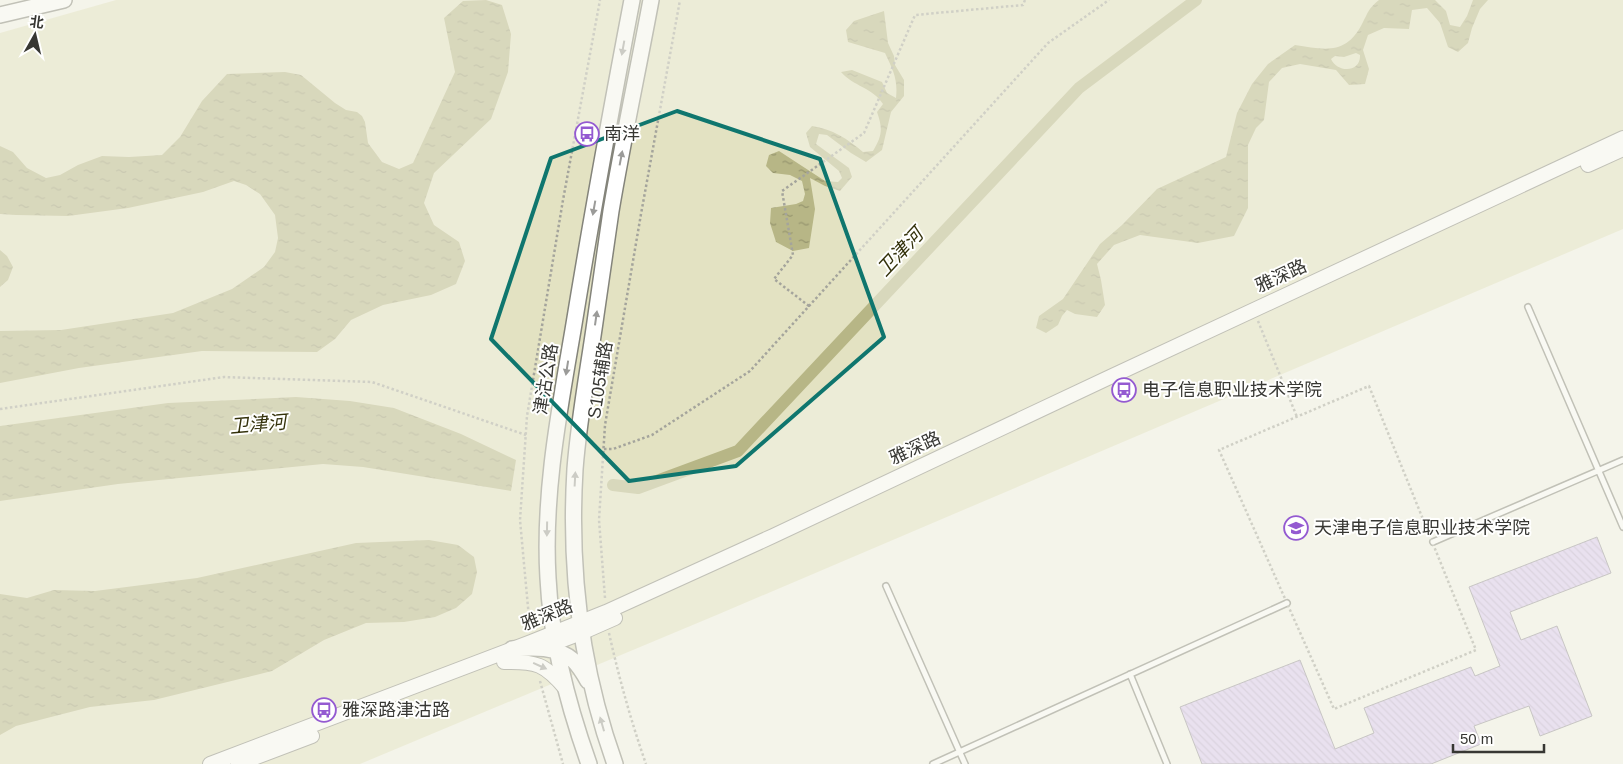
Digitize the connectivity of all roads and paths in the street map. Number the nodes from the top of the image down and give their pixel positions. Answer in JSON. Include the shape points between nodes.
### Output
{"nodes":[{"id":1,"x":64,"y":0,"type":"edge"},
{"id":2,"x":600,"y":0,"type":"edge"},
{"id":3,"x":632,"y":0,"type":"edge"},
{"id":4,"x":651,"y":0,"type":"edge"},
{"id":5,"x":680,"y":0,"type":"edge"},
{"id":6,"x":1025,"y":0,"type":"edge"},
{"id":7,"x":1109,"y":0,"type":"edge"},
{"id":8,"x":0,"y":14,"type":"edge"},
{"id":9,"x":1623,"y":138,"type":"edge"},
{"id":10,"x":1623,"y":148,"type":"edge"},
{"id":11,"x":809,"y":306,"type":"junction"},
{"id":12,"x":1528,"y":307,"type":"dead end"},
{"id":13,"x":1256,"y":318,"type":"junction"},
{"id":14,"x":0,"y":409,"type":"edge"},
{"id":15,"x":1297,"y":416,"type":"junction"},
{"id":16,"x":526,"y":435,"type":"junction"},
{"id":17,"x":604,"y":449,"type":"junction"},
{"id":18,"x":1623,"y":460,"type":"edge"},
{"id":19,"x":1599,"y":471,"type":"junction"},
{"id":20,"x":1623,"y":527,"type":"edge"},
{"id":21,"x":1432,"y":542,"type":"junction"},
{"id":22,"x":886,"y":586,"type":"dead end"},
{"id":23,"x":1287,"y":603,"type":"junction"},
{"id":24,"x":606,"y":617,"type":"junction"},
{"id":25,"x":581,"y":627,"type":"junction"},
{"id":26,"x":555,"y":642,"type":"junction"},
{"id":27,"x":535,"y":645,"type":"junction"},
{"id":28,"x":508,"y":656,"type":"junction"},
{"id":29,"x":536,"y":664,"type":"junction"},
{"id":30,"x":1130,"y":674,"type":"junction"},
{"id":31,"x":591,"y":684,"type":"junction"},
{"id":32,"x":567,"y":690,"type":"junction"},
{"id":33,"x":960,"y":752,"type":"junction"},
{"id":34,"x":210,"y":764,"type":"edge"},
{"id":35,"x":238,"y":764,"type":"edge"},
{"id":36,"x":563,"y":764,"type":"edge"},
{"id":37,"x":589,"y":764,"type":"edge"},
{"id":38,"x":615,"y":764,"type":"edge"},
{"id":39,"x":646,"y":764,"type":"edge"},
{"id":40,"x":933,"y":764,"type":"edge"},
{"id":41,"x":965,"y":764,"type":"edge"},
{"id":42,"x":1167,"y":764,"type":"edge"}],
"edges":[{"from":1,"to":8,"type":"main road"},
{"from":2,"to":16,"type":"path","via":[[563,200]]},
{"from":3,"to":26,"type":"main road","name":"津沽公路","one_way":true,"via":[[551,465],[548,578]]},
{"from":25,"to":4,"type":"main road","one_way":true,"via":[[573,516],[580,422],[612,209]]},
{"from":5,"to":17,"type":"path","name":"S105辅路","via":[[640,214],[605,425]]},
{"from":6,"to":11,"type":"path","via":[[1023,5],[915,15],[864,133],[782,191],[793,255],[774,279]]},
{"from":7,"to":11,"type":"path","via":[[1048,43]]},
{"from":9,"to":24,"type":"street","name":"雅深路","via":[[1128,368]]},
{"from":10,"to":13,"type":"street","name":"雅深路"},
{"from":11,"to":17,"type":"path","via":[[750,371],[652,435],[613,449]]},
{"from":12,"to":19,"type":"lane"},
{"from":13,"to":15,"type":"path"},
{"from":13,"to":24,"type":"street","name":"雅深路"},
{"from":14,"to":16,"type":"path","via":[[224,377],[372,382]]},
{"from":15,"to":21,"type":"path","via":[[1369,386]]},
{"from":15,"to":23,"type":"path","via":[[1219,450]]},
{"from":16,"to":27,"type":"path","via":[[520,520]]},
{"from":17,"to":24,"type":"path","name":"S105辅路","via":[[598,520]]},
{"from":18,"to":19,"type":"lane"},
{"from":19,"to":20,"type":"lane"},
{"from":19,"to":21,"type":"lane"},
{"from":21,"to":23,"type":"path","via":[[1476,650],[1467,654],[1334,709]]},
{"from":22,"to":33,"type":"lane"},
{"from":23,"to":30,"type":"lane"},
{"from":24,"to":25,"type":"street","name":"雅深路"},
{"from":24,"to":39,"type":"path","name":"S105辅路","via":[[619,677]]},
{"from":25,"to":26,"type":"street","name":"雅深路"},
{"from":25,"to":31,"type":"main road"},
{"from":26,"to":27,"type":"main road"},
{"from":26,"to":31,"type":"main road"},
{"from":26,"to":32,"type":"main road","name":"津沽公路"},
{"from":27,"to":28,"type":"main road"},
{"from":28,"to":29,"type":"street"},
{"from":28,"to":34,"type":"street","name":"雅深路"},
{"from":28,"to":35,"type":"street"},
{"from":29,"to":32,"type":"street","one_way":true,"via":[[555,676]]},
{"from":29,"to":36,"type":"path"},
{"from":30,"to":33,"type":"lane"},
{"from":30,"to":42,"type":"lane"},
{"from":38,"to":31,"type":"main road","one_way":true},
{"from":32,"to":37,"type":"main road","name":"津沽公路"},
{"from":33,"to":40,"type":"lane"},
{"from":33,"to":41,"type":"lane"}]}
